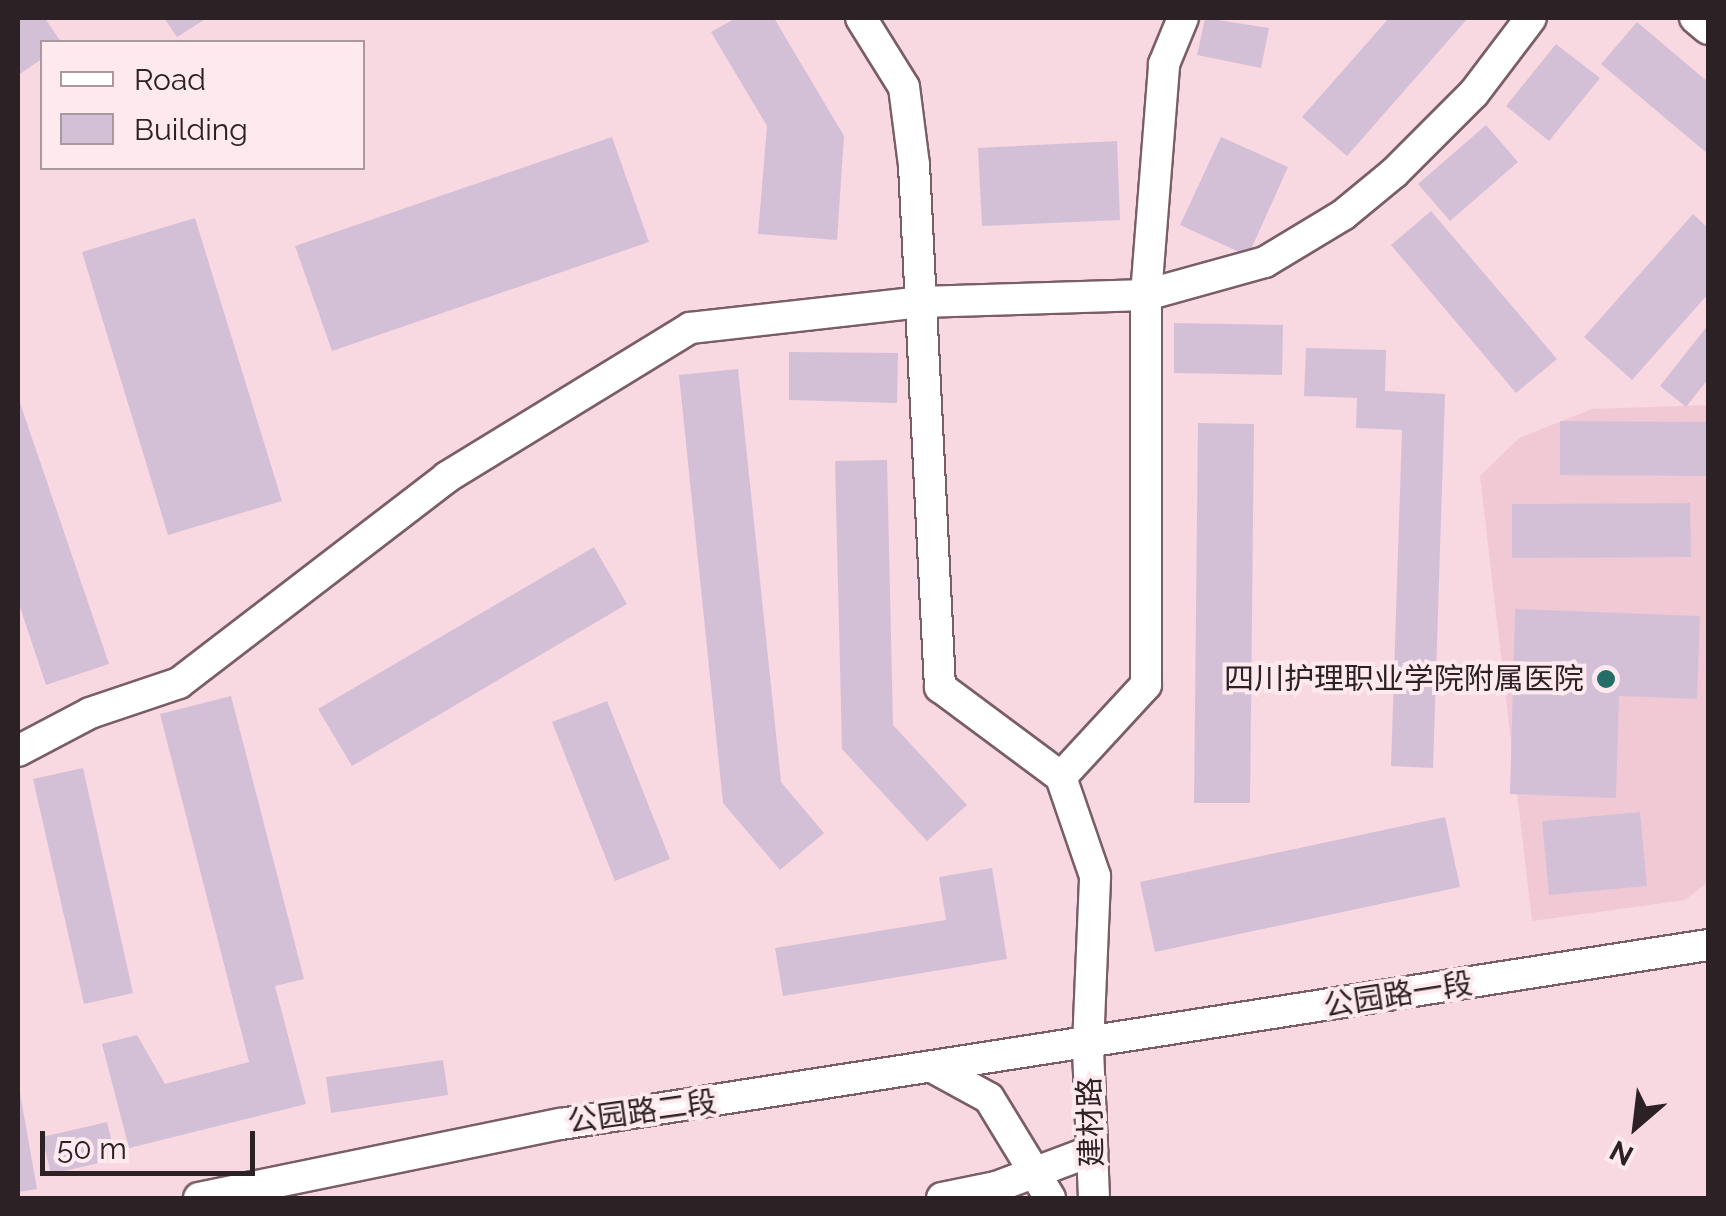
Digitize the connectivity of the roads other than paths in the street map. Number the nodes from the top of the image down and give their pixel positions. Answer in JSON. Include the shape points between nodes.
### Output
{"nodes":[{"id":1,"x":861,"y":18,"type":"edge"},
{"id":2,"x":1183,"y":18,"type":"edge"},
{"id":3,"x":1531,"y":18,"type":"edge"},
{"id":4,"x":1695,"y":18,"type":"edge"},
{"id":5,"x":1708,"y":29,"type":"edge"},
{"id":6,"x":1146,"y":295,"type":"junction"},
{"id":7,"x":921,"y":302,"type":"junction"},
{"id":8,"x":18,"y":751,"type":"edge"},
{"id":9,"x":1061,"y":777,"type":"junction"},
{"id":10,"x":1708,"y":944,"type":"edge"},
{"id":11,"x":1088,"y":1046,"type":"junction"},
{"id":12,"x":936,"y":1069,"type":"junction"},
{"id":13,"x":1092,"y":1151,"type":"junction"},
{"id":14,"x":1041,"y":1186,"type":"edge"},
{"id":15,"x":199,"y":1198,"type":"edge"},
{"id":16,"x":942,"y":1198,"type":"edge"},
{"id":17,"x":1094,"y":1198,"type":"edge"}],
"edges":[{"from":1,"to":7,"type":"street","via":[[904,87]]},
{"from":2,"to":6,"type":"street","via":[[1164,64]]},
{"from":3,"to":6,"type":"street","via":[[1474,92],[1343,215],[1265,262]]},
{"from":4,"to":5,"type":"street"},
{"from":6,"to":7,"type":"street"},
{"from":6,"to":9,"type":"street","via":[[1146,684]]},
{"from":7,"to":8,"type":"street","via":[[690,328],[447,478],[178,683],[90,713]]},
{"from":7,"to":9,"type":"street","via":[[940,687]]},
{"from":9,"to":11,"type":"street","name":"建材路","via":[[1095,876]]},
{"from":10,"to":11,"type":"street","name":"公园路一段"},
{"from":11,"to":12,"type":"street","name":"公园路二段"},
{"from":11,"to":13,"type":"street","name":"建材路"},
{"from":12,"to":14,"type":"street","via":[[989,1098]]},
{"from":12,"to":15,"type":"street","name":"公园路二段","via":[[561,1124]]},
{"from":13,"to":14,"type":"street"},
{"from":13,"to":17,"type":"street","name":"建材路"},
{"from":14,"to":16,"type":"street"}]}
